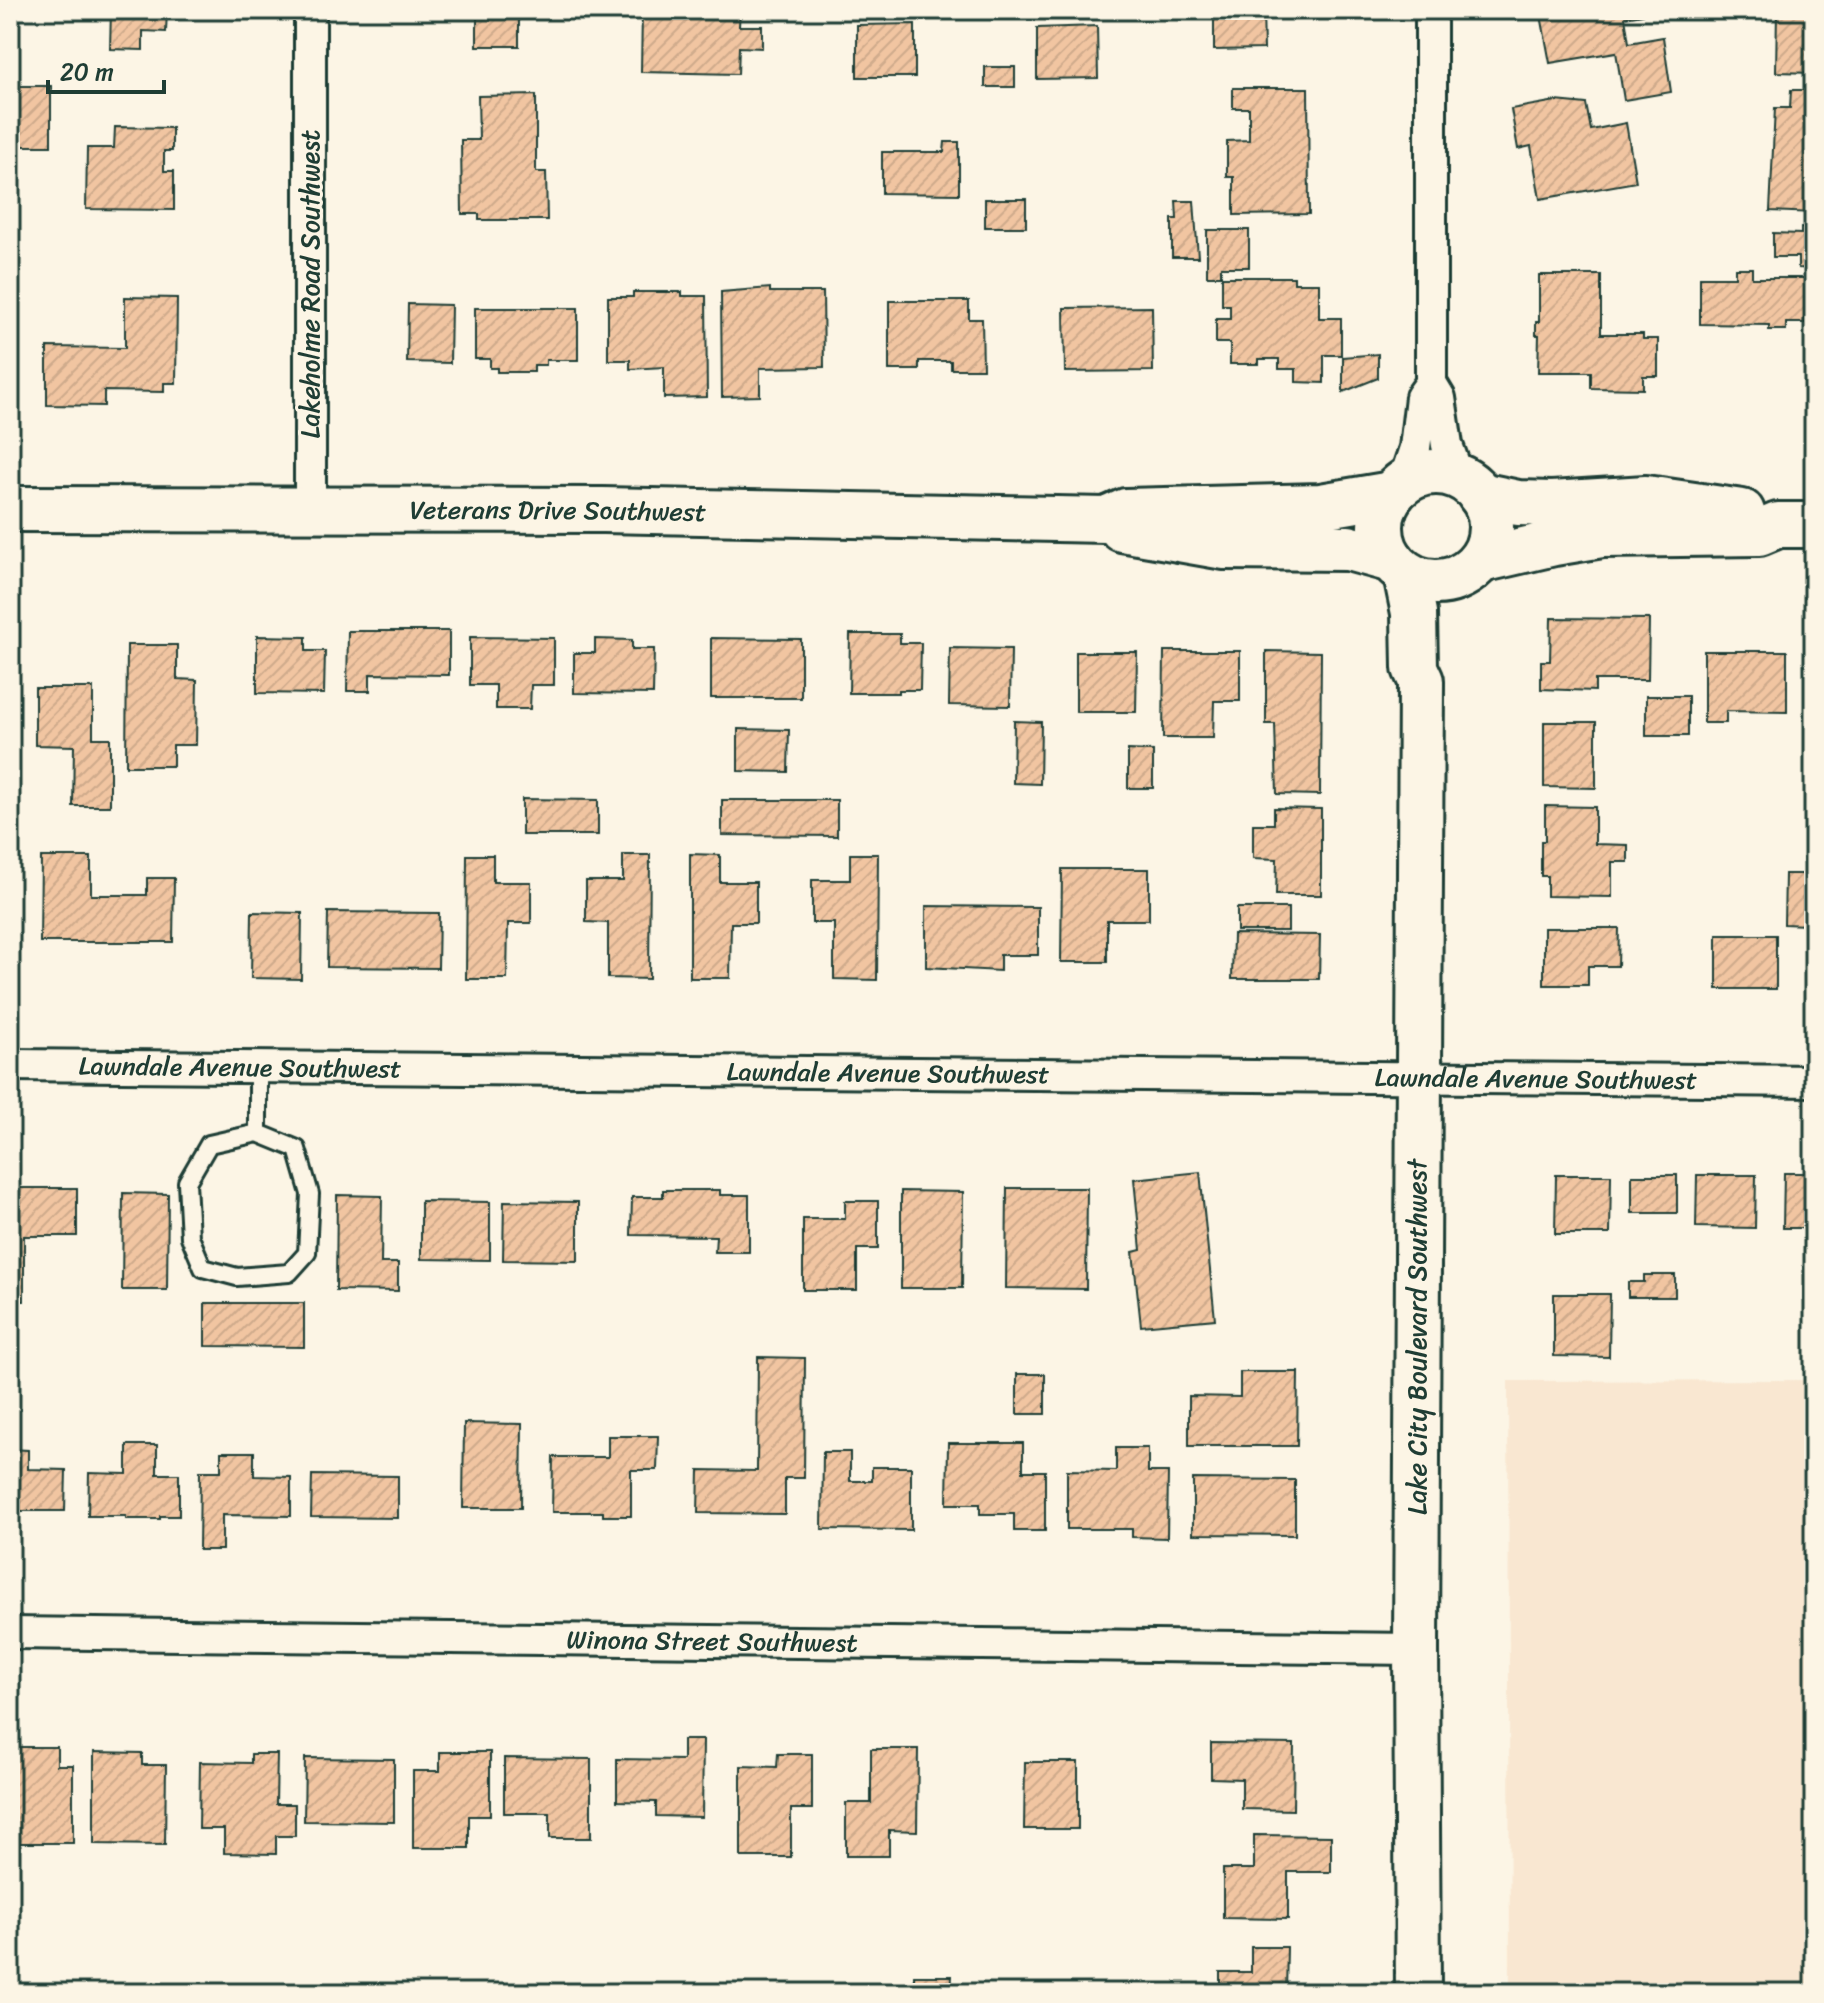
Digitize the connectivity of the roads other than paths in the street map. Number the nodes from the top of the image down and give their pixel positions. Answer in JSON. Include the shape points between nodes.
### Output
{"nodes":[{"id":1,"x":310,"y":10,"type":"edge"},
{"id":2,"x":1431,"y":10,"type":"edge"},
{"id":3,"x":1431,"y":383,"type":"junction"},
{"id":4,"x":1469,"y":485,"type":"junction"},
{"id":5,"x":1398,"y":488,"type":"junction"},
{"id":6,"x":10,"y":509,"type":"edge"},
{"id":7,"x":310,"y":509,"type":"junction"},
{"id":8,"x":1106,"y":520,"type":"junction"},
{"id":9,"x":1796,"y":525,"type":"edge"},
{"id":10,"x":1399,"y":567,"type":"junction"},
{"id":11,"x":1475,"y":567,"type":"junction"},
{"id":12,"x":1421,"y":681,"type":"junction"},
{"id":13,"x":10,"y":1065,"type":"edge"},
{"id":14,"x":258,"y":1069,"type":"junction"},
{"id":15,"x":1419,"y":1077,"type":"junction"},
{"id":16,"x":1814,"y":1081,"type":"edge"},
{"id":17,"x":258,"y":1133,"type":"junction"},
{"id":18,"x":10,"y":1633,"type":"edge"},
{"id":19,"x":1416,"y":1649,"type":"junction"},
{"id":20,"x":1418,"y":1993,"type":"edge"}],
"edges":[{"from":1,"to":7,"type":"street","name":"Lakeholme Road Southwest"},
{"from":2,"to":3,"type":"street"},
{"from":3,"to":4,"type":"street","via":[[1440,398],[1447,445]]},
{"from":3,"to":5,"type":"street","via":[[1421,397],[1415,448]]},
{"from":4,"to":5,"type":"street","via":[[1442,472],[1423,474]]},
{"from":4,"to":9,"type":"street","via":[[1518,503],[1646,498]]},
{"from":4,"to":11,"type":"street","via":[[1488,508],[1490,525],[1489,542]]},
{"from":5,"to":8,"type":"street","name":"Veterans Drive Southwest","via":[[1321,506],[1126,511]]},
{"from":5,"to":10,"type":"street","via":[[1382,527],[1384,544]]},
{"from":6,"to":7,"type":"street","name":"Veterans Drive Southwest"},
{"from":7,"to":8,"type":"street","name":"Veterans Drive Southwest"},
{"from":8,"to":10,"type":"street","name":"Veterans Drive Southwest","via":[[1126,532],[1225,547],[1323,546],[1372,552]]},
{"from":9,"to":11,"type":"street","via":[[1759,533],[1602,535]]},
{"from":10,"to":11,"type":"street","via":[[1435,582]]},
{"from":10,"to":12,"type":"street","name":"Lake City Boulevard Southwest","via":[[1414,613],[1415,668]]},
{"from":11,"to":12,"type":"street","name":"Lake City Boulevard Southwest","via":[[1443,623],[1431,670]]},
{"from":12,"to":15,"type":"street","name":"Lake City Boulevard Southwest"},
{"from":13,"to":14,"type":"street","name":"Lawndale Avenue Southwest"},
{"from":14,"to":15,"type":"street","name":"Lawndale Avenue Southwest"},
{"from":14,"to":17,"type":"lane"},
{"from":15,"to":16,"type":"street","name":"Lawndale Avenue Southwest"},
{"from":15,"to":19,"type":"street","name":"Lake City Boulevard Southwest"},
{"from":17,"to":17,"type":"lane","via":[[297,1149],[310,1194],[307,1253],[289,1273],[237,1277],[203,1268],[190,1237],[187,1182],[209,1144]]},
{"from":18,"to":19,"type":"street","name":"Winona Street Southwest"},
{"from":19,"to":20,"type":"street","name":"Lake City Boulevard Southwest"}]}
